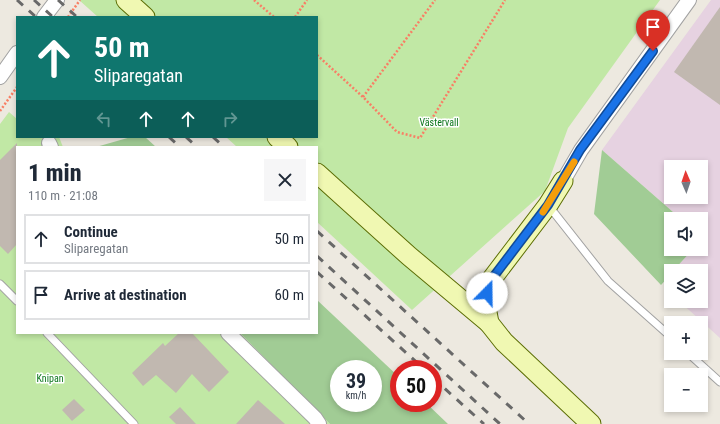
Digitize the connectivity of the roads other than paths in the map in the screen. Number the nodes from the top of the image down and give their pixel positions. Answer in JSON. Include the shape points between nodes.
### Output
{"nodes":[{"id":1,"x":57,"y":0,"type":"edge"},
{"id":2,"x":126,"y":0,"type":"edge"},
{"id":3,"x":689,"y":0,"type":"edge"},
{"id":4,"x":45,"y":16,"type":"edge"},
{"id":5,"x":144,"y":16,"type":"edge"},
{"id":6,"x":16,"y":54,"type":"edge"},
{"id":7,"x":0,"y":77,"type":"edge"},
{"id":8,"x":278,"y":138,"type":"edge"},
{"id":9,"x":287,"y":146,"type":"edge"},
{"id":10,"x":318,"y":174,"type":"edge"},
{"id":11,"x":563,"y":181,"type":"joint"},
{"id":12,"x":548,"y":205,"type":"junction"},
{"id":13,"x":0,"y":284,"type":"edge"},
{"id":14,"x":16,"y":300,"type":"edge"},
{"id":15,"x":489,"y":323,"type":"junction"},
{"id":16,"x":664,"y":331,"type":"edge"},
{"id":17,"x":48,"y":334,"type":"edge"},
{"id":18,"x":229,"y":334,"type":"edge"},
{"id":19,"x":696,"y":360,"type":"edge"},
{"id":20,"x":720,"y":382,"type":"edge"},
{"id":21,"x":134,"y":424,"type":"edge"},
{"id":22,"x":319,"y":424,"type":"edge"},
{"id":23,"x":591,"y":424,"type":"edge"}],
"edges":[{"from":1,"to":4,"type":"street"},
{"from":2,"to":5,"type":"main road"},
{"from":3,"to":11,"type":"street","via":[[580,150]]},
{"from":6,"to":7,"type":"street"},
{"from":8,"to":9,"type":"main road"},
{"from":10,"to":15,"type":"main road","via":[[409,256]]},
{"from":11,"to":12,"type":"main road"},
{"from":12,"to":15,"type":"main road","via":[[491,280],[486,307]]},
{"from":12,"to":16,"type":"lane","via":[[608,281]]},
{"from":13,"to":14,"type":"lane"},
{"from":15,"to":23,"type":"main road","via":[[504,342]]},
{"from":17,"to":21,"type":"lane"},
{"from":18,"to":22,"type":"street"},
{"from":19,"to":20,"type":"lane"}]}
